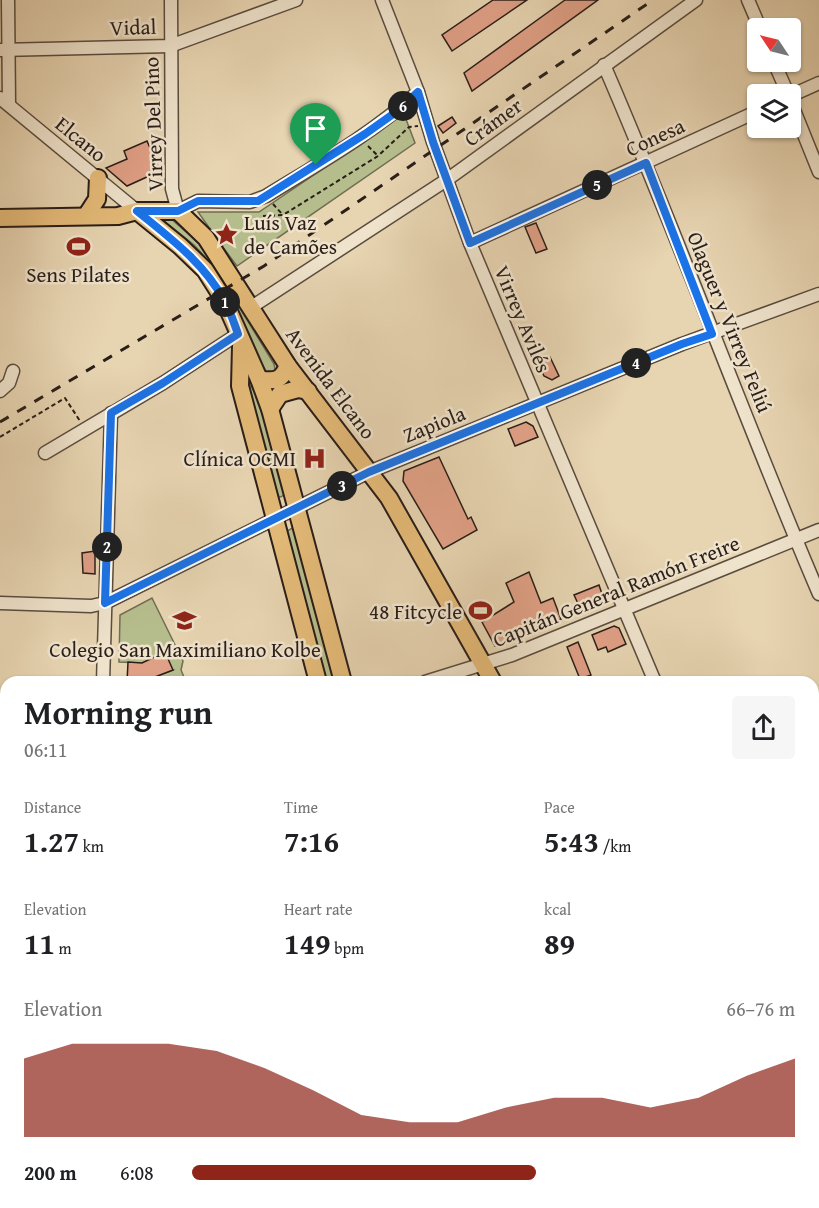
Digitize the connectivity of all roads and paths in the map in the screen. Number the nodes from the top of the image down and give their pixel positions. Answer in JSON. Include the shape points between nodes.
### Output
{"nodes":[{"id":1,"x":8,"y":0,"type":"edge"},
{"id":2,"x":171,"y":0,"type":"edge"},
{"id":3,"x":296,"y":0,"type":"edge"},
{"id":4,"x":382,"y":0,"type":"edge"},
{"id":5,"x":696,"y":0,"type":"edge"},
{"id":6,"x":748,"y":0,"type":"edge"},
{"id":7,"x":756,"y":18,"type":"edge"},
{"id":8,"x":170,"y":46,"type":"junction"},
{"id":9,"x":4,"y":50,"type":"edge"},
{"id":10,"x":604,"y":65,"type":"junction"},
{"id":11,"x":819,"y":83,"type":"edge"},
{"id":12,"x":801,"y":90,"type":"edge"},
{"id":13,"x":418,"y":92,"type":"junction"},
{"id":14,"x":4,"y":101,"type":"edge"},
{"id":15,"x":747,"y":116,"type":"edge"},
{"id":16,"x":428,"y":125,"type":"junction"},
{"id":17,"x":801,"y":127,"type":"edge"},
{"id":18,"x":362,"y":142,"type":"dead end"},
{"id":19,"x":378,"y":156,"type":"junction"},
{"id":20,"x":646,"y":163,"type":"junction"},
{"id":21,"x":819,"y":172,"type":"edge"},
{"id":22,"x":98,"y":178,"type":"junction"},
{"id":23,"x":448,"y":179,"type":"junction"},
{"id":24,"x":266,"y":196,"type":"junction"},
{"id":25,"x":137,"y":211,"type":"junction"},
{"id":26,"x":178,"y":211,"type":"junction"},
{"id":27,"x":283,"y":215,"type":"junction"},
{"id":28,"x":86,"y":216,"type":"junction"},
{"id":29,"x":263,"y":216,"type":"dead end"},
{"id":30,"x":0,"y":218,"type":"edge"},
{"id":31,"x":226,"y":229,"type":"dead end"},
{"id":32,"x":220,"y":233,"type":"dead end"},
{"id":33,"x":231,"y":235,"type":"dead end"},
{"id":34,"x":225,"y":239,"type":"dead end"},
{"id":35,"x":470,"y":243,"type":"junction"},
{"id":36,"x":819,"y":294,"type":"edge"},
{"id":37,"x":250,"y":308,"type":"junction"},
{"id":38,"x":712,"y":334,"type":"junction"},
{"id":39,"x":240,"y":338,"type":"junction"},
{"id":40,"x":288,"y":366,"type":"junction"},
{"id":41,"x":13,"y":370,"type":"dead end"},
{"id":42,"x":259,"y":379,"type":"junction"},
{"id":43,"x":0,"y":391,"type":"edge"},
{"id":44,"x":308,"y":391,"type":"junction"},
{"id":45,"x":537,"y":403,"type":"junction"},
{"id":46,"x":270,"y":409,"type":"junction"},
{"id":47,"x":111,"y":413,"type":"junction"},
{"id":48,"x":85,"y":429,"type":"junction"},
{"id":49,"x":0,"y":438,"type":"edge"},
{"id":50,"x":45,"y":453,"type":"dead end"},
{"id":51,"x":369,"y":472,"type":"junction"},
{"id":52,"x":296,"y":508,"type":"junction"},
{"id":53,"x":275,"y":519,"type":"junction"},
{"id":54,"x":819,"y":530,"type":"edge"},
{"id":55,"x":795,"y":539,"type":"junction"},
{"id":56,"x":819,"y":594,"type":"edge"},
{"id":57,"x":0,"y":603,"type":"edge"},
{"id":58,"x":105,"y":603,"type":"junction"},
{"id":59,"x":625,"y":608,"type":"junction"},
{"id":60,"x":482,"y":665,"type":"junction"},
{"id":61,"x":103,"y":676,"type":"edge"},
{"id":62,"x":316,"y":676,"type":"edge"},
{"id":63,"x":341,"y":676,"type":"edge"},
{"id":64,"x":445,"y":676,"type":"edge"},
{"id":65,"x":489,"y":676,"type":"edge"},
{"id":66,"x":653,"y":676,"type":"edge"}],
"edges":[{"from":1,"to":9,"type":"street"},
{"from":2,"to":8,"type":"street","name":"Virrey Del Pino"},
{"from":3,"to":8,"type":"street","name":"Vidal"},
{"from":4,"to":13,"type":"street","name":"Virrey Avilés"},
{"from":5,"to":10,"type":"street","name":"Crámer"},
{"from":6,"to":7,"type":"street"},
{"from":8,"to":9,"type":"street","name":"Vidal"},
{"from":8,"to":26,"type":"street","name":"Virrey Del Pino","via":[[172,189]]},
{"from":9,"to":14,"type":"street"},
{"from":10,"to":20,"type":"street","name":"Olaguer y Virrey Feliú"},
{"from":10,"to":23,"type":"street","name":"Crámer"},
{"from":11,"to":12,"type":"street"},
{"from":13,"to":16,"type":"street","name":"Virrey Avilés"},
{"from":13,"to":24,"type":"street","via":[[365,134]]},
{"from":14,"to":22,"type":"street","name":"Elcano"},
{"from":15,"to":20,"type":"street","name":"Conesa"},
{"from":16,"to":19,"type":"path","via":[[409,127]]},
{"from":16,"to":23,"type":"street","name":"Virrey Avilés"},
{"from":17,"to":21,"type":"street"},
{"from":18,"to":19,"type":"path"},
{"from":19,"to":27,"type":"path"},
{"from":20,"to":35,"type":"street","name":"Conesa"},
{"from":20,"to":38,"type":"street","name":"Olaguer y Virrey Feliú"},
{"from":22,"to":25,"type":"street","name":"Elcano"},
{"from":22,"to":28,"type":"main road","via":[[97,199]]},
{"from":23,"to":35,"type":"street","name":"Virrey Avilés"},
{"from":23,"to":37,"type":"street","name":"Crámer"},
{"from":24,"to":26,"type":"street","via":[[250,202],[198,201]]},
{"from":24,"to":27,"type":"path"},
{"from":25,"to":26,"type":"main road"},
{"from":25,"to":28,"type":"main road","via":[[118,216]]},
{"from":25,"to":39,"type":"main road","via":[[205,270],[224,300]]},
{"from":26,"to":37,"type":"main road","name":"Avenida Elcano","via":[[206,238]]},
{"from":27,"to":29,"type":"path"},
{"from":28,"to":30,"type":"main road"},
{"from":31,"to":32,"type":"path"},
{"from":33,"to":34,"type":"path"},
{"from":35,"to":45,"type":"street","name":"Virrey Avilés"},
{"from":36,"to":38,"type":"street","name":"Zapiola"},
{"from":37,"to":40,"type":"main road","name":"Avenida Elcano"},
{"from":38,"to":45,"type":"street","name":"Zapiola"},
{"from":38,"to":55,"type":"street","name":"Olaguer y Virrey Feliú"},
{"from":39,"to":42,"type":"main road"},
{"from":39,"to":47,"type":"street"},
{"from":39,"to":53,"type":"main road","via":[[240,386]]},
{"from":40,"to":42,"type":"main road","via":[[277,380]]},
{"from":40,"to":44,"type":"main road","name":"Avenida Elcano"},
{"from":41,"to":43,"type":"street","via":[[9,383]]},
{"from":42,"to":46,"type":"main road"},
{"from":44,"to":46,"type":"main road","via":[[298,389],[280,394]]},
{"from":44,"to":51,"type":"main road","name":"Avenida Elcano"},
{"from":45,"to":51,"type":"street","name":"Zapiola"},
{"from":45,"to":59,"type":"street","name":"Virrey Avilés"},
{"from":46,"to":52,"type":"main road"},
{"from":47,"to":48,"type":"street"},
{"from":47,"to":58,"type":"street"},
{"from":48,"to":49,"type":"path","via":[[64,398]]},
{"from":48,"to":50,"type":"street"},
{"from":51,"to":52,"type":"street","name":"Zapiola"},
{"from":51,"to":60,"type":"main road","name":"Avenida Elcano","via":[[388,498]]},
{"from":52,"to":53,"type":"street","name":"Zapiola"},
{"from":52,"to":63,"type":"main road"},
{"from":53,"to":58,"type":"street","name":"Zapiola"},
{"from":53,"to":62,"type":"main road"},
{"from":54,"to":55,"type":"street","name":"Capitán General Ramón Freire"},
{"from":55,"to":56,"type":"street","name":"Olaguer y Virrey Feliú"},
{"from":55,"to":59,"type":"street","name":"Capitán General Ramón Freire"},
{"from":57,"to":58,"type":"street","name":"Zapiola"},
{"from":58,"to":61,"type":"street"},
{"from":59,"to":60,"type":"street","name":"Capitán General Ramón Freire"},
{"from":59,"to":66,"type":"street","name":"Virrey Avilés"},
{"from":60,"to":64,"type":"street","name":"Capitán General Ramón Freire"},
{"from":60,"to":65,"type":"main road","name":"Avenida Elcano"}]}
